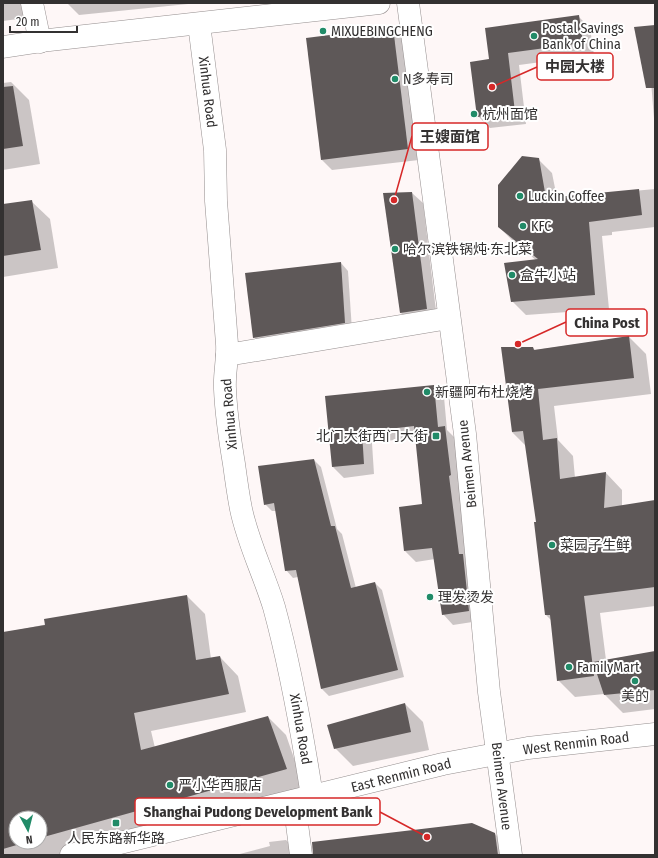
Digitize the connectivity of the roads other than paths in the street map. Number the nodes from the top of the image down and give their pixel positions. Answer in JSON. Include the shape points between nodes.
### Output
{"nodes":[{"id":1,"x":32,"y":3,"type":"edge"},
{"id":2,"x":379,"y":3,"type":"edge"},
{"id":3,"x":408,"y":3,"type":"edge"},
{"id":4,"x":199,"y":24,"type":"junction"},
{"id":5,"x":40,"y":42,"type":"junction"},
{"id":6,"x":3,"y":47,"type":"edge"},
{"id":7,"x":449,"y":318,"type":"junction"},
{"id":8,"x":227,"y":355,"type":"junction"},
{"id":9,"x":655,"y":734,"type":"edge"},
{"id":10,"x":497,"y":753,"type":"junction"},
{"id":11,"x":303,"y":799,"type":"junction"},
{"id":12,"x":71,"y":855,"type":"edge"},
{"id":13,"x":301,"y":855,"type":"edge"},
{"id":14,"x":511,"y":855,"type":"edge"}],
"edges":[{"from":1,"to":5,"type":"street"},
{"from":2,"to":4,"type":"street"},
{"from":3,"to":7,"type":"street","name":"Beimen Avenue"},
{"from":4,"to":5,"type":"street"},
{"from":4,"to":8,"type":"street","name":"Xinhua Road","via":[[215,150]]},
{"from":5,"to":6,"type":"street"},
{"from":7,"to":8,"type":"street"},
{"from":7,"to":10,"type":"street","name":"Beimen Avenue","via":[[465,434],[488,684]]},
{"from":8,"to":11,"type":"street","name":"Xinhua Road","via":[[225,391],[241,510],[285,647],[300,718]]},
{"from":9,"to":10,"type":"street","name":"West Renmin Road"},
{"from":10,"to":11,"type":"street","name":"East Renmin Road"},
{"from":10,"to":14,"type":"street","name":"Beimen Avenue"},
{"from":11,"to":12,"type":"street","name":"East Renmin Road"},
{"from":11,"to":13,"type":"street","name":"Xinhua Road"}]}
